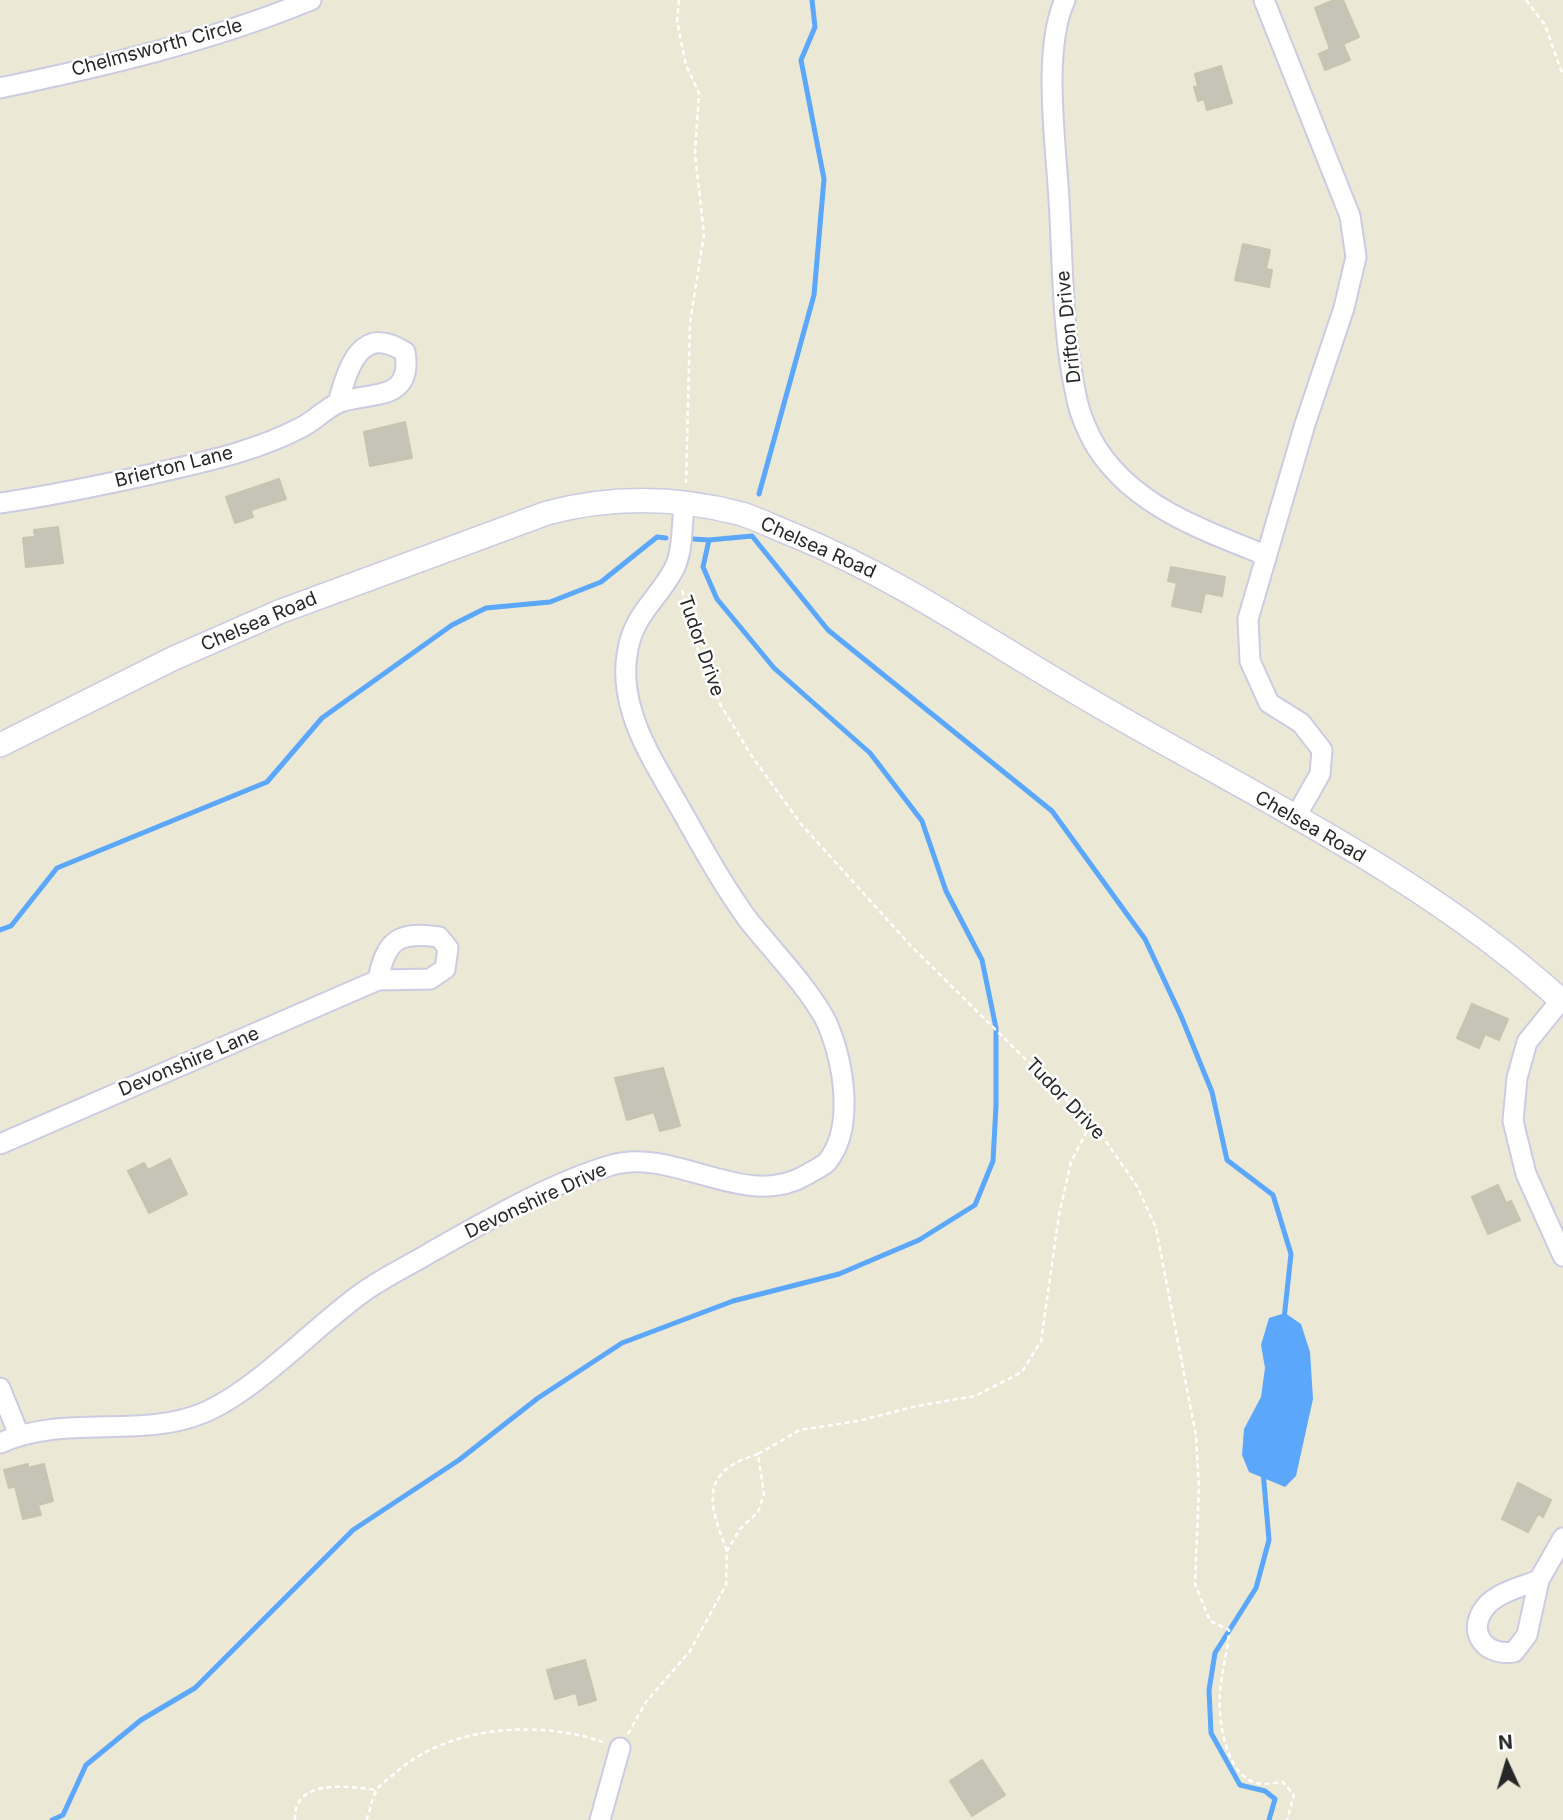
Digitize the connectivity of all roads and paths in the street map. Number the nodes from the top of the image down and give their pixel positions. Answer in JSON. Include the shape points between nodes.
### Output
{"nodes":[{"id":1,"x":312,"y":0,"type":"edge"},
{"id":2,"x":679,"y":0,"type":"edge"},
{"id":3,"x":1065,"y":0,"type":"edge"},
{"id":4,"x":1264,"y":0,"type":"edge"},
{"id":5,"x":1526,"y":0,"type":"edge"},
{"id":6,"x":1563,"y":76,"type":"edge"},
{"id":7,"x":0,"y":88,"type":"edge"},
{"id":8,"x":338,"y":402,"type":"dead end"},
{"id":9,"x":0,"y":503,"type":"edge"},
{"id":10,"x":684,"y":504,"type":"junction"},
{"id":11,"x":1265,"y":555,"type":"junction"},
{"id":12,"x":676,"y":566,"type":"junction"},
{"id":13,"x":0,"y":745,"type":"edge"},
{"id":14,"x":1294,"y":818,"type":"junction"},
{"id":15,"x":378,"y":980,"type":"dead end"},
{"id":16,"x":1562,"y":1001,"type":"edge"},
{"id":17,"x":1091,"y":1124,"type":"junction"},
{"id":18,"x":0,"y":1144,"type":"edge"},
{"id":19,"x":1563,"y":1256,"type":"edge"},
{"id":20,"x":0,"y":1388,"type":"edge"},
{"id":21,"x":19,"y":1435,"type":"junction"},
{"id":22,"x":0,"y":1443,"type":"edge"},
{"id":23,"x":758,"y":1454,"type":"junction"},
{"id":24,"x":1563,"y":1538,"type":"edge"},
{"id":25,"x":727,"y":1551,"type":"junction"},
{"id":26,"x":1539,"y":1580,"type":"dead end"},
{"id":27,"x":620,"y":1748,"type":"junction"},
{"id":28,"x":376,"y":1790,"type":"junction"},
{"id":29,"x":295,"y":1820,"type":"edge"},
{"id":30,"x":366,"y":1820,"type":"edge"},
{"id":31,"x":600,"y":1820,"type":"edge"},
{"id":32,"x":1287,"y":1820,"type":"edge"}],
"edges":[{"from":1,"to":7,"type":"street","name":"Chelmsworth Circle","via":[[269,18],[152,53]]},
{"from":2,"to":10,"type":"path","via":[[686,65],[699,93],[695,154],[704,234],[690,323]]},
{"from":3,"to":11,"type":"street","name":"Drifton Drive","via":[[1052,71],[1066,334],[1076,398],[1099,453],[1135,493],[1206,531]]},
{"from":4,"to":11,"type":"street","via":[[1350,216],[1356,257]]},
{"from":5,"to":6,"type":"path","via":[[1545,25]]},
{"from":8,"to":9,"type":"street","name":"Brierton Lane","via":[[301,428],[228,457],[58,495]]},
{"from":10,"to":12,"type":"street"},
{"from":10,"to":13,"type":"street","name":"Chelsea Road","via":[[636,500],[587,503],[525,520],[279,612],[172,659]]},
{"from":10,"to":14,"type":"street","name":"Chelsea Road","via":[[743,514],[904,586]]},
{"from":11,"to":14,"type":"street","via":[[1248,619],[1250,661],[1269,703],[1301,723],[1322,750],[1320,774]]},
{"from":12,"to":17,"type":"path","name":"Tudor Drive","via":[[698,650],[720,704],[801,824],[911,946]]},
{"from":12,"to":21,"type":"street","name":"Devonshire Drive","via":[[636,620],[625,683],[633,716],[708,858],[745,915],[824,1017],[841,1058],[844,1094],[840,1135],[826,1163],[795,1182],[765,1186],[648,1162],[614,1164],[492,1217],[363,1292],[239,1391],[203,1413],[160,1422],[73,1426]]},
{"from":14,"to":16,"type":"street","name":"Chelsea Road","via":[[1475,927]]},
{"from":15,"to":18,"type":"street","name":"Devonshire Lane"},
{"from":16,"to":19,"type":"street","via":[[1527,1042],[1517,1078],[1513,1121],[1526,1174]]},
{"from":17,"to":23,"type":"path","via":[[1071,1162],[1041,1341],[1021,1372],[975,1396],[800,1430]]},
{"from":17,"to":32,"type":"path","name":"Tudor Drive","via":[[1137,1186],[1156,1228],[1170,1290],[1196,1436],[1195,1584],[1210,1621],[1229,1630],[1219,1720],[1241,1774],[1260,1784],[1283,1782],[1294,1795]]},
{"from":20,"to":21,"type":"street"},
{"from":21,"to":22,"type":"street","name":"Devonshire Drive"},
{"from":23,"to":25,"type":"path","via":[[764,1494],[758,1512],[740,1529]]},
{"from":23,"to":25,"type":"path","via":[[738,1460],[716,1478],[712,1514]]},
{"from":24,"to":26,"type":"street"},
{"from":25,"to":27,"type":"path","via":[[726,1585],[690,1651],[646,1702]]},
{"from":27,"to":28,"type":"path","via":[[554,1731],[485,1732],[411,1758]]},
{"from":27,"to":31,"type":"street"},
{"from":28,"to":29,"type":"path","via":[[325,1787],[303,1795],[295,1808]]},
{"from":28,"to":30,"type":"path"}]}
